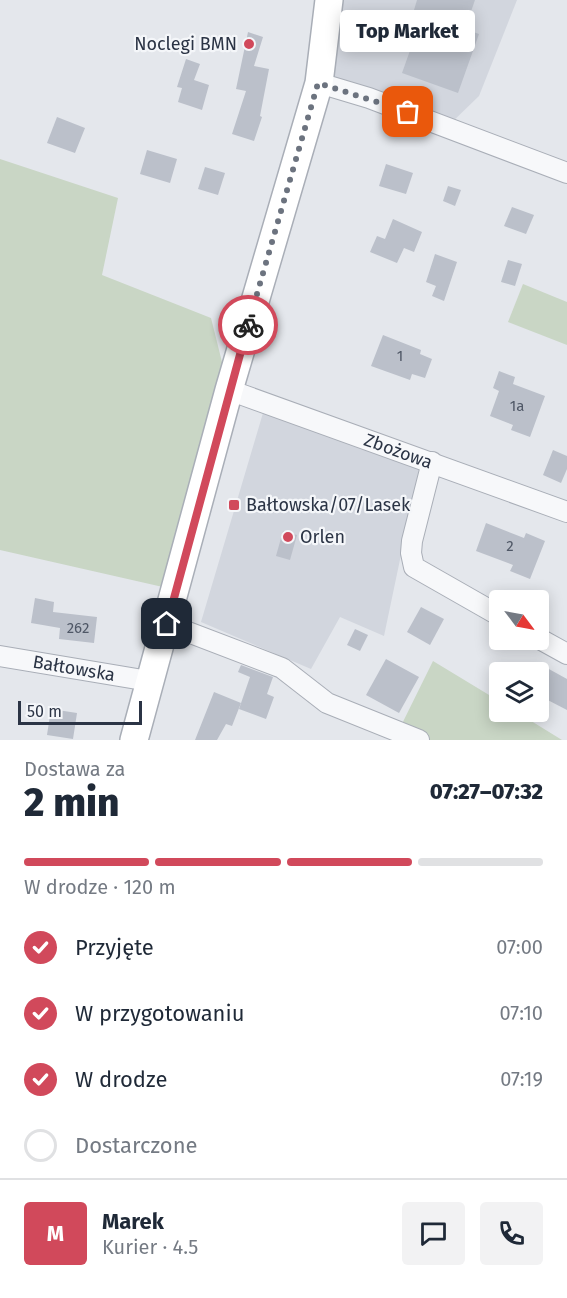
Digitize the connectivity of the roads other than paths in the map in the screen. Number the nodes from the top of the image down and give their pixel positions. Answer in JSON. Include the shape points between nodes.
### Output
{"nodes":[{"id":1,"x":329,"y":0,"type":"edge"},
{"id":2,"x":318,"y":83,"type":"junction"},
{"id":3,"x":567,"y":173,"type":"edge"},
{"id":4,"x":229,"y":390,"type":"junction"},
{"id":5,"x":432,"y":462,"type":"junction"},
{"id":6,"x":567,"y":512,"type":"edge"},
{"id":7,"x":489,"y":610,"type":"edge"},
{"id":8,"x":167,"y":624,"type":"junction"},
{"id":9,"x":549,"y":644,"type":"edge"},
{"id":10,"x":567,"y":654,"type":"edge"},
{"id":11,"x":0,"y":656,"type":"edge"},
{"id":12,"x":149,"y":681,"type":"junction"},
{"id":13,"x":134,"y":740,"type":"edge"},
{"id":14,"x":419,"y":740,"type":"edge"}],
"edges":[{"from":1,"to":2,"type":"main road"},
{"from":2,"to":3,"type":"street","via":[[392,106]]},
{"from":2,"to":4,"type":"main road"},
{"from":4,"to":5,"type":"street","name":"Zbożowa"},
{"from":4,"to":8,"type":"main road"},
{"from":5,"to":6,"type":"street","name":"Zbożowa"},
{"from":5,"to":7,"type":"street","via":[[412,541],[414,567]]},
{"from":8,"to":12,"type":"main road"},
{"from":8,"to":14,"type":"street","via":[[282,668],[327,703]]},
{"from":9,"to":10,"type":"street"},
{"from":11,"to":12,"type":"street","name":"Bałtowska"},
{"from":12,"to":13,"type":"main road"}]}
